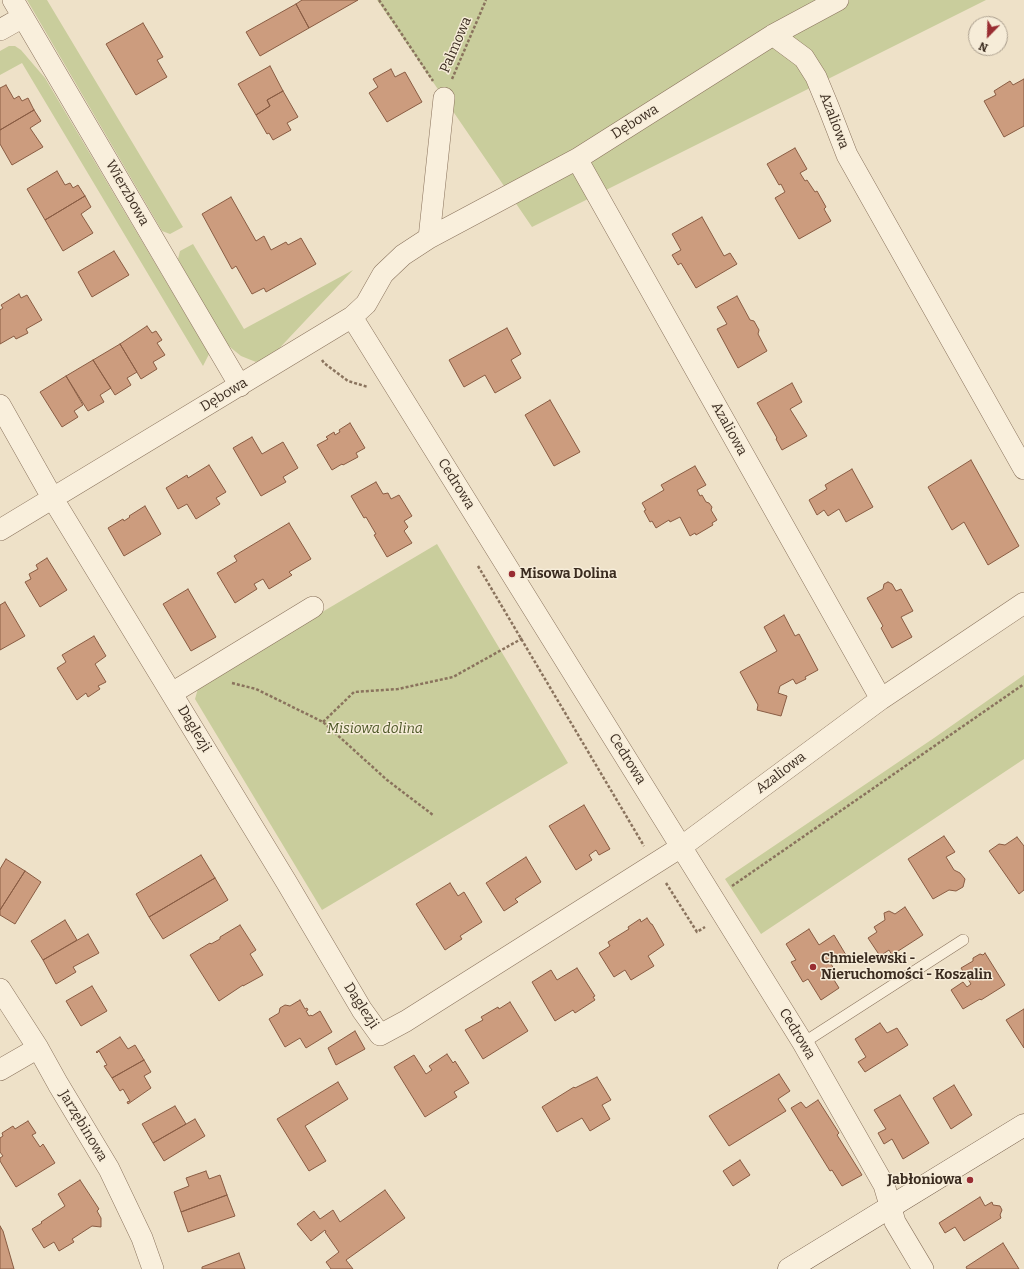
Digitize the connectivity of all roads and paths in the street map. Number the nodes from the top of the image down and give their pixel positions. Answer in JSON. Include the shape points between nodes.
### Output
{"nodes":[{"id":1,"x":379,"y":0,"type":"edge"},
{"id":2,"x":486,"y":0,"type":"edge"},
{"id":3,"x":838,"y":0,"type":"edge"},
{"id":4,"x":18,"y":8,"type":"edge"},
{"id":5,"x":0,"y":30,"type":"edge"},
{"id":6,"x":773,"y":35,"type":"junction"},
{"id":7,"x":444,"y":98,"type":"junction"},
{"id":8,"x":577,"y":159,"type":"junction"},
{"id":9,"x":429,"y":238,"type":"junction"},
{"id":10,"x":352,"y":318,"type":"junction"},
{"id":11,"x":311,"y":342,"type":"junction"},
{"id":12,"x":240,"y":386,"type":"junction"},
{"id":13,"x":372,"y":390,"type":"dead end"},
{"id":14,"x":0,"y":405,"type":"edge"},
{"id":15,"x":1024,"y":469,"type":"edge"},
{"id":16,"x":53,"y":498,"type":"junction"},
{"id":17,"x":0,"y":530,"type":"edge"},
{"id":18,"x":477,"y":564,"type":"dead end"},
{"id":19,"x":1024,"y":603,"type":"edge"},
{"id":20,"x":313,"y":607,"type":"dead end"},
{"id":21,"x":544,"y":626,"type":"junction"},
{"id":22,"x":521,"y":638,"type":"junction"},
{"id":23,"x":207,"y":671,"type":"junction"},
{"id":24,"x":1024,"y":684,"type":"edge"},
{"id":25,"x":172,"y":693,"type":"junction"},
{"id":26,"x":881,"y":699,"type":"junction"},
{"id":27,"x":323,"y":722,"type":"junction"},
{"id":28,"x":432,"y":815,"type":"dead end"},
{"id":29,"x":681,"y":847,"type":"junction"},
{"id":30,"x":654,"y":864,"type":"junction"},
{"id":31,"x":719,"y":908,"type":"junction"},
{"id":32,"x":963,"y":940,"type":"dead end"},
{"id":33,"x":0,"y":989,"type":"edge"},
{"id":34,"x":803,"y":1043,"type":"junction"},
{"id":35,"x":38,"y":1048,"type":"junction"},
{"id":36,"x":0,"y":1070,"type":"edge"},
{"id":37,"x":1024,"y":1125,"type":"edge"},
{"id":38,"x":891,"y":1206,"type":"junction"},
{"id":39,"x":153,"y":1269,"type":"edge"},
{"id":40,"x":788,"y":1269,"type":"edge"},
{"id":41,"x":924,"y":1269,"type":"edge"}],
"edges":[{"from":1,"to":7,"type":"path"},
{"from":2,"to":7,"type":"path","name":"Palmowa"},
{"from":3,"to":6,"type":"street","name":"Dębowa"},
{"from":4,"to":5,"type":"street"},
{"from":4,"to":12,"type":"street","name":"Wierzbowa"},
{"from":6,"to":8,"type":"street","name":"Dębowa"},
{"from":6,"to":15,"type":"street","name":"Azaliowa","via":[[804,58],[816,77],[847,155]]},
{"from":7,"to":9,"type":"street"},
{"from":8,"to":9,"type":"street","name":"Dębowa"},
{"from":8,"to":26,"type":"street","name":"Azaliowa"},
{"from":9,"to":10,"type":"street","name":"Dębowa","via":[[403,255],[383,274],[366,304]]},
{"from":10,"to":11,"type":"street","name":"Dębowa"},
{"from":10,"to":21,"type":"street","name":"Cedrowa"},
{"from":11,"to":12,"type":"street","name":"Dębowa"},
{"from":11,"to":13,"type":"path","via":[[330,368],[348,381]]},
{"from":12,"to":16,"type":"street","name":"Dębowa"},
{"from":14,"to":16,"type":"street","name":"Daglezji"},
{"from":16,"to":17,"type":"street","name":"Dębowa"},
{"from":16,"to":25,"type":"street","name":"Daglezji"},
{"from":18,"to":22,"type":"path"},
{"from":19,"to":26,"type":"street","name":"Azaliowa"},
{"from":20,"to":23,"type":"street","name":"Daglezji"},
{"from":21,"to":22,"type":"path"},
{"from":21,"to":29,"type":"street","name":"Cedrowa"},
{"from":22,"to":27,"type":"path","via":[[453,677],[398,689],[354,692]]},
{"from":22,"to":30,"type":"path"},
{"from":23,"to":25,"type":"street","name":"Daglezji"},
{"from":23,"to":27,"type":"path","via":[[212,678],[256,689]]},
{"from":24,"to":31,"type":"path","via":[[750,873]]},
{"from":25,"to":30,"type":"street","name":"Daglezji","via":[[362,1010],[380,1035]]},
{"from":26,"to":29,"type":"street","name":"Azaliowa"},
{"from":27,"to":28,"type":"path"},
{"from":29,"to":30,"type":"street","name":"Daglezji"},
{"from":29,"to":31,"type":"street","name":"Cedrowa"},
{"from":30,"to":31,"type":"path","via":[[697,932]]},
{"from":31,"to":34,"type":"street","name":"Cedrowa"},
{"from":32,"to":34,"type":"lane"},
{"from":33,"to":35,"type":"street","name":"Jarzębinowa"},
{"from":34,"to":38,"type":"street","name":"Cedrowa","via":[[884,1185]]},
{"from":35,"to":36,"type":"street"},
{"from":35,"to":39,"type":"street","name":"Jarzębinowa","via":[[109,1169],[142,1238]]},
{"from":37,"to":38,"type":"street"},
{"from":38,"to":40,"type":"street"},
{"from":38,"to":41,"type":"street","via":[[895,1222]]}]}
